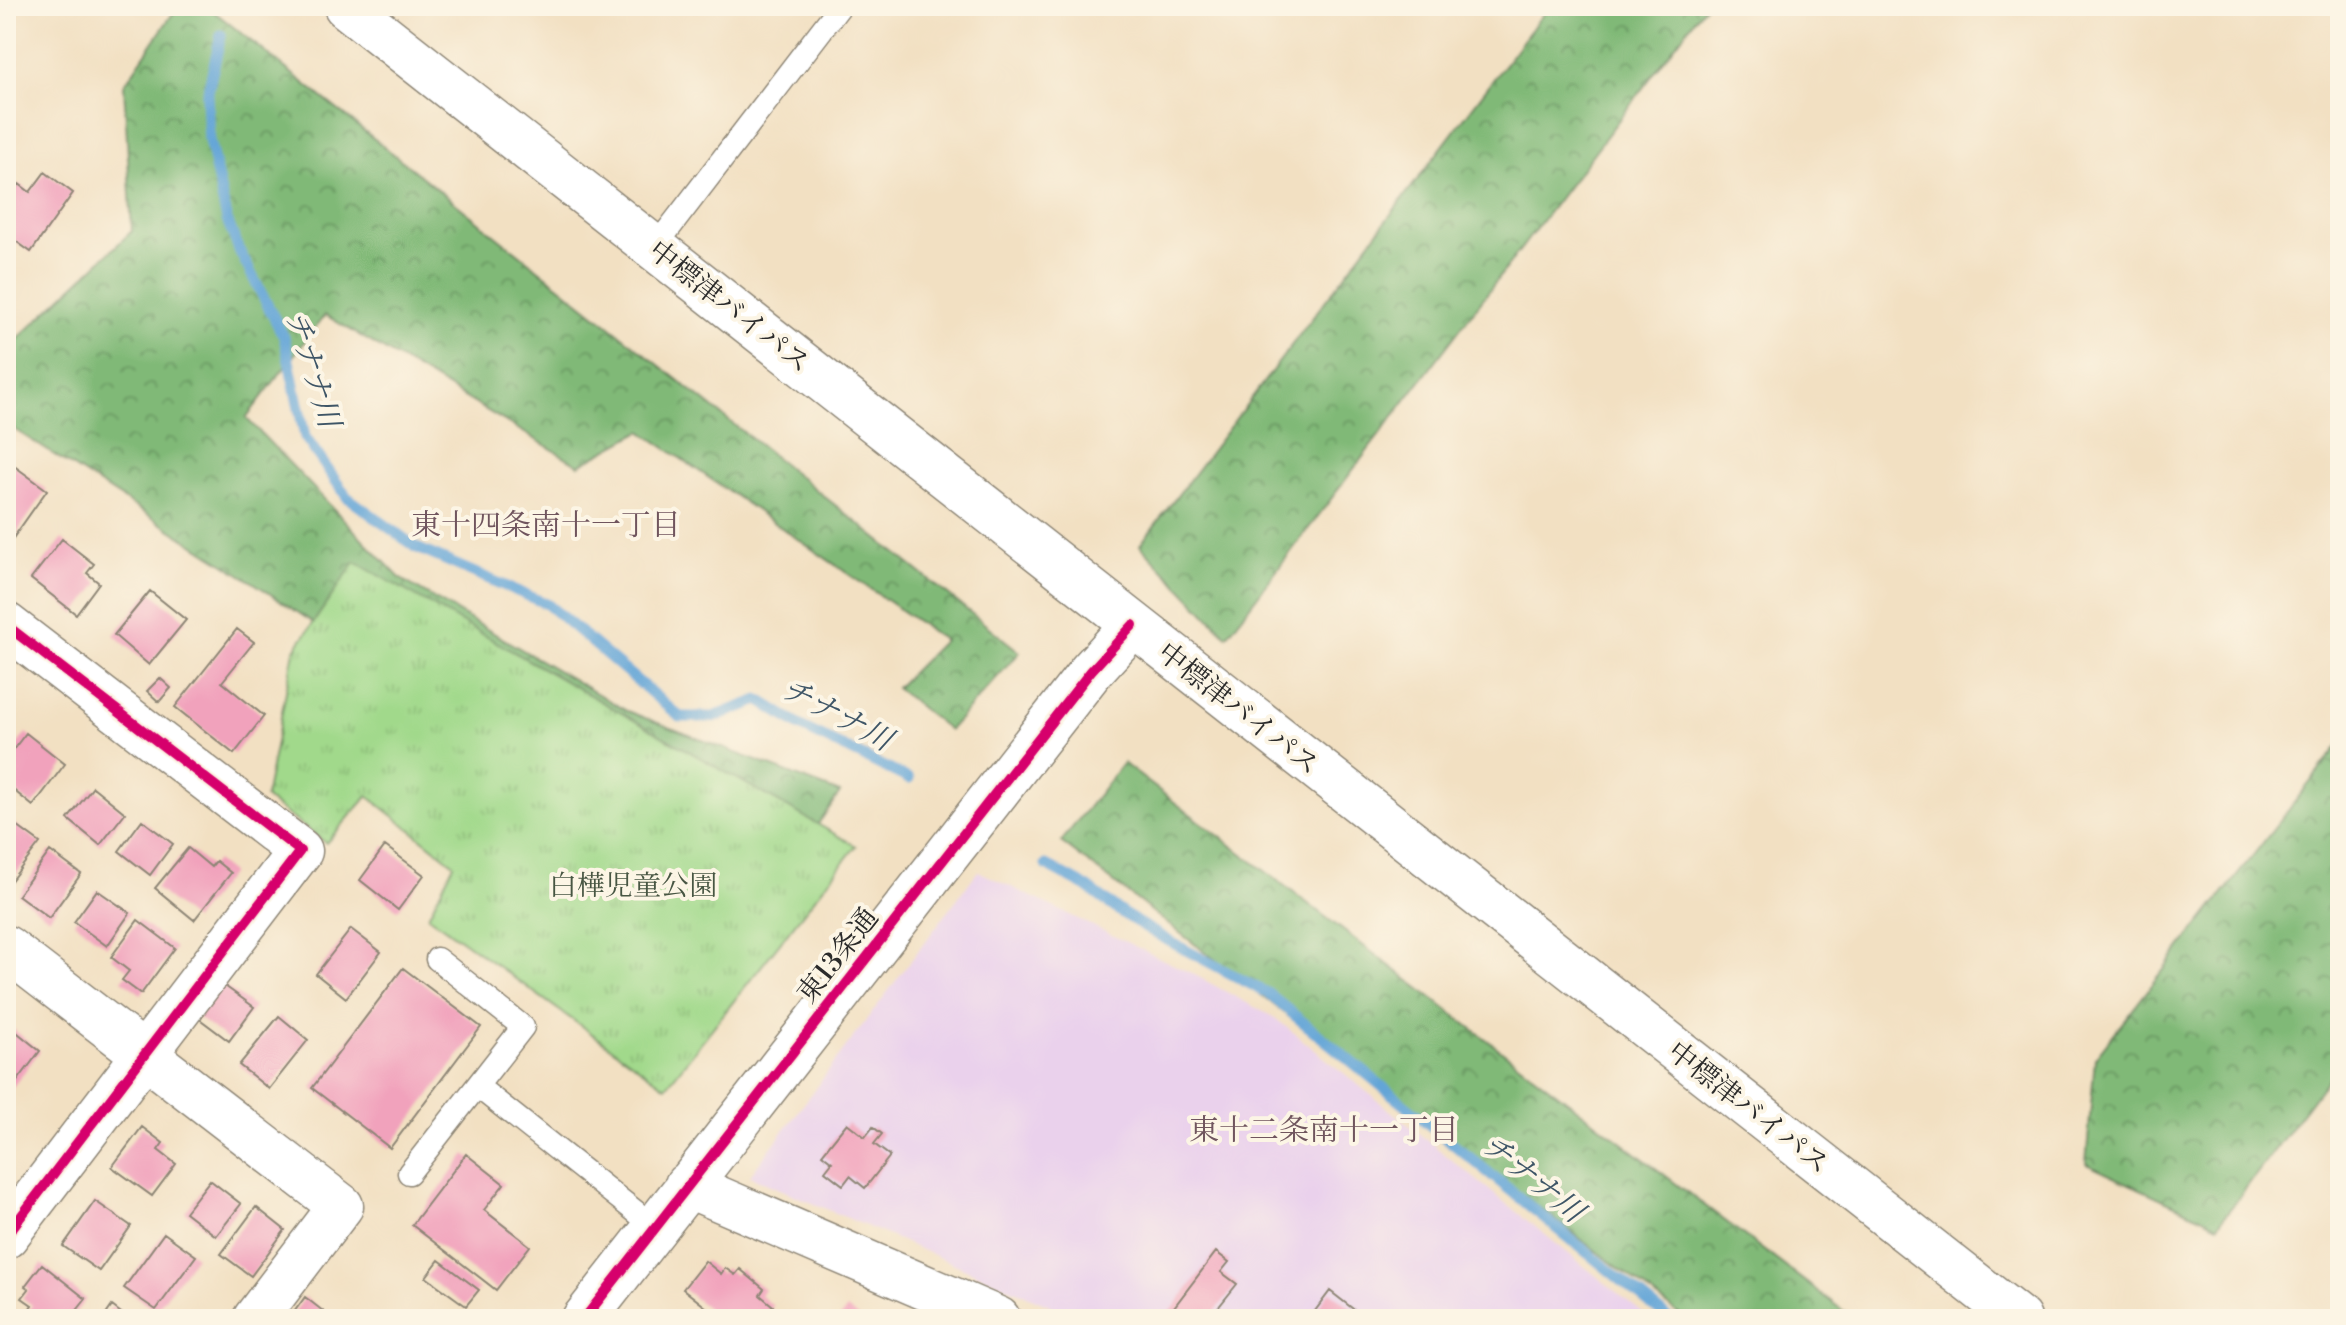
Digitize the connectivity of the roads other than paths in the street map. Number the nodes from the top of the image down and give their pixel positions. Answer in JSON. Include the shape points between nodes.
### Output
{"nodes":[{"id":1,"x":346,"y":6,"type":"edge"},
{"id":2,"x":840,"y":6,"type":"edge"},
{"id":3,"x":655,"y":247,"type":"junction"},
{"id":4,"x":6,"y":625,"type":"edge"},
{"id":5,"x":1133,"y":625,"type":"junction"},
{"id":6,"x":6,"y":948,"type":"edge"},
{"id":7,"x":437,"y":959,"type":"dead end"},
{"id":8,"x":145,"y":1055,"type":"junction"},
{"id":9,"x":477,"y":1086,"type":"junction"},
{"id":10,"x":409,"y":1173,"type":"dead end"},
{"id":11,"x":687,"y":1185,"type":"junction"},
{"id":12,"x":655,"y":1227,"type":"junction"},
{"id":13,"x":6,"y":1236,"type":"edge"},
{"id":14,"x":255,"y":1319,"type":"edge"},
{"id":15,"x":584,"y":1319,"type":"edge"},
{"id":16,"x":998,"y":1319,"type":"edge"},
{"id":17,"x":2019,"y":1319,"type":"edge"}],
"edges":[{"from":1,"to":3,"type":"main road","name":"中標津バイパス"},
{"from":2,"to":3,"type":"lane"},
{"from":3,"to":5,"type":"main road","name":"中標津バイパス"},
{"from":4,"to":8,"type":"main road","via":[[300,851]]},
{"from":5,"to":11,"type":"main road","name":"東13条通","via":[[1091,671]]},
{"from":5,"to":17,"type":"main road","name":"中標津バイパス"},
{"from":6,"to":8,"type":"main road"},
{"from":7,"to":9,"type":"lane","via":[[523,1027]]},
{"from":8,"to":13,"type":"main road"},
{"from":8,"to":14,"type":"main road","via":[[341,1206]]},
{"from":9,"to":10,"type":"lane"},
{"from":9,"to":12,"type":"lane"},
{"from":11,"to":12,"type":"main road","name":"東13条通"},
{"from":11,"to":16,"type":"main road"},
{"from":12,"to":15,"type":"main road","name":"東13条通"}]}
